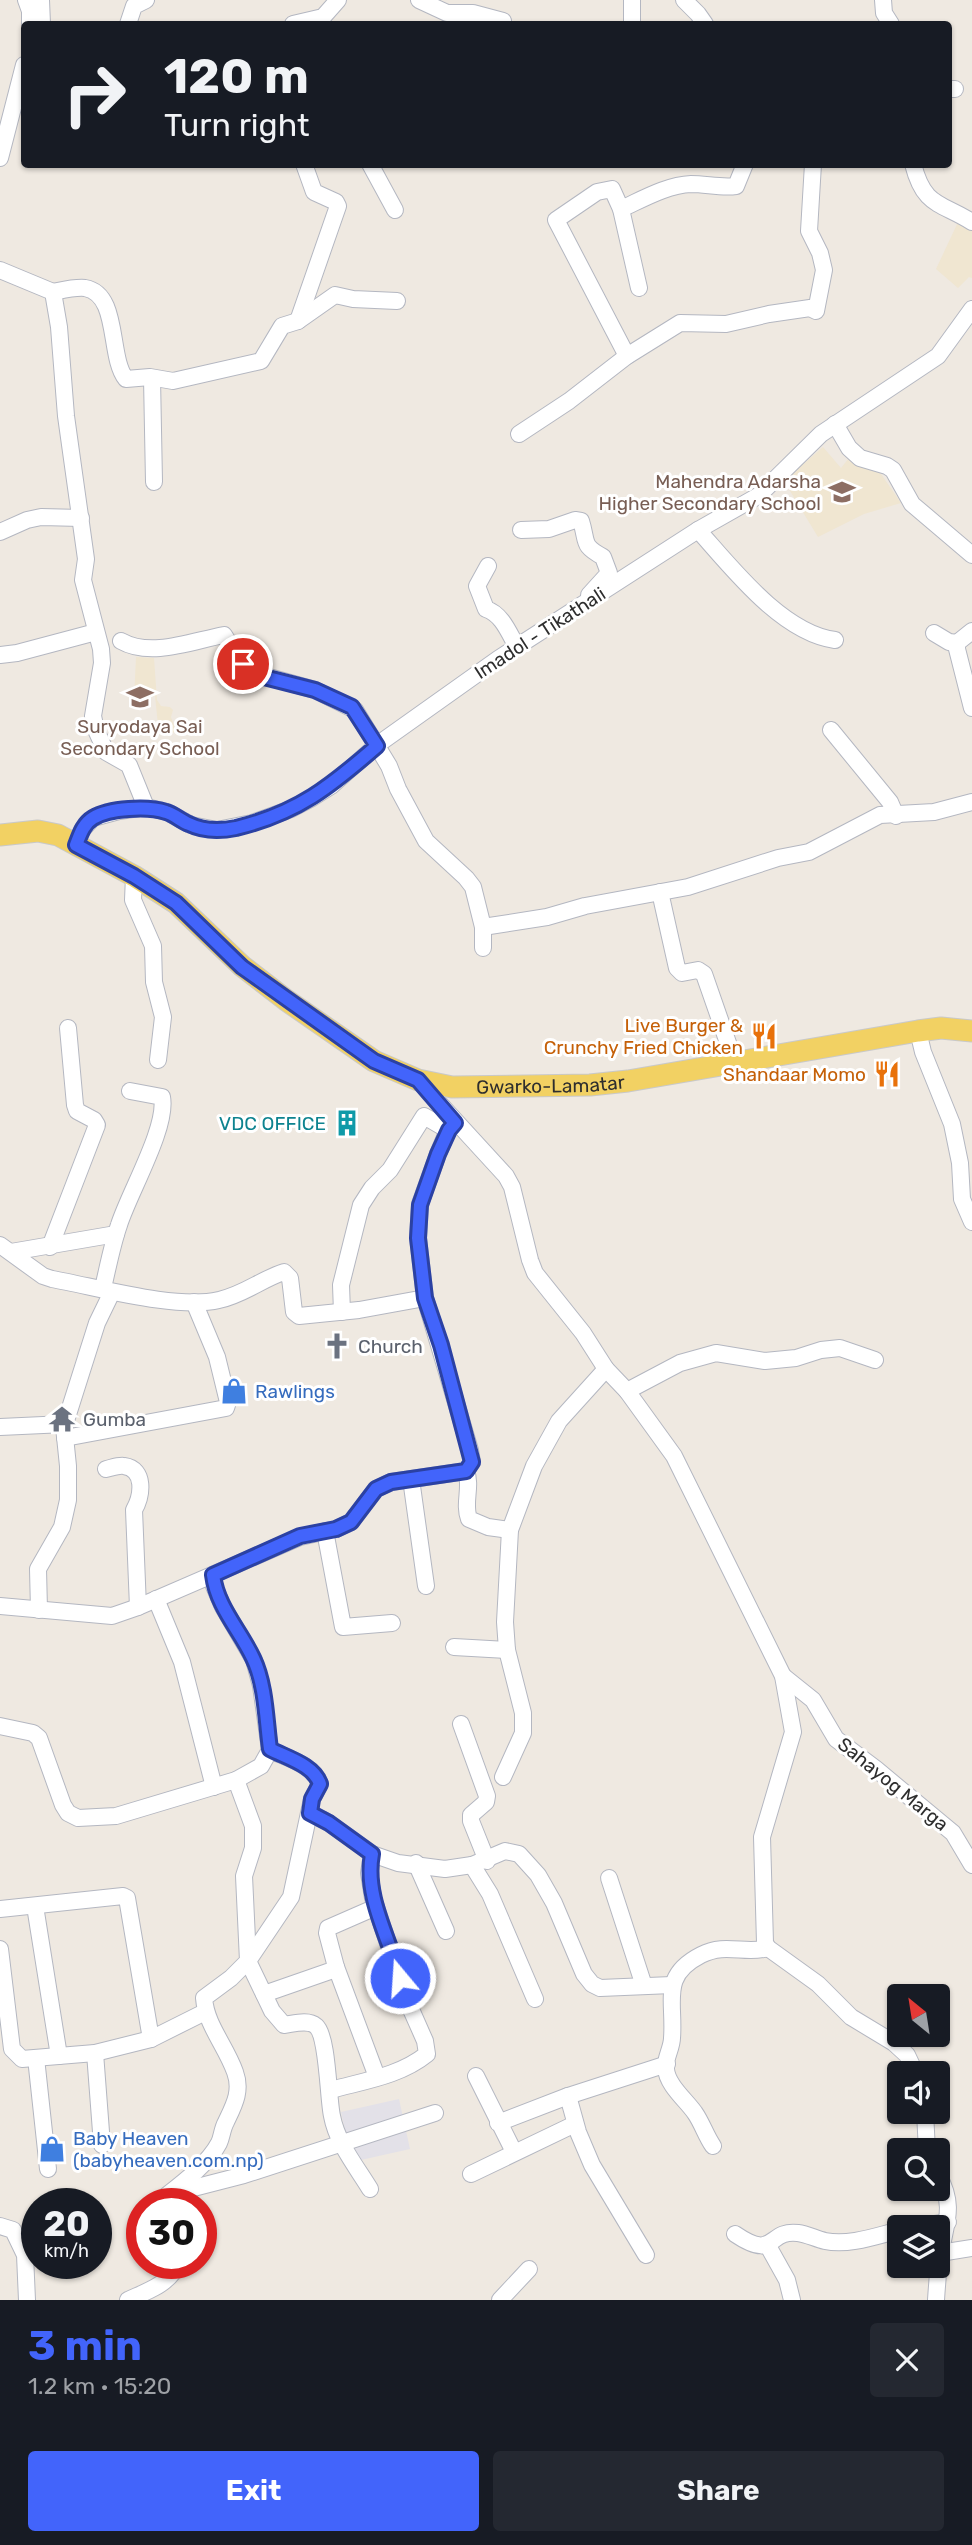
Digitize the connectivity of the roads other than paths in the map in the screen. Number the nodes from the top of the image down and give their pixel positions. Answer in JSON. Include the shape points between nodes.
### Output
{"nodes":[{"id":1,"x":26,"y":0,"type":"edge"},
{"id":2,"x":41,"y":0,"type":"edge"},
{"id":3,"x":146,"y":0,"type":"edge"},
{"id":4,"x":338,"y":0,"type":"edge"},
{"id":5,"x":419,"y":0,"type":"edge"},
{"id":6,"x":632,"y":0,"type":"edge"},
{"id":7,"x":684,"y":0,"type":"edge"},
{"id":8,"x":883,"y":0,"type":"edge"},
{"id":9,"x":448,"y":19,"type":"edge"},
{"id":10,"x":30,"y":21,"type":"edge"},
{"id":11,"x":42,"y":21,"type":"edge"},
{"id":12,"x":129,"y":21,"type":"edge"},
{"id":13,"x":308,"y":21,"type":"edge"},
{"id":14,"x":503,"y":21,"type":"dead end"},
{"id":15,"x":632,"y":21,"type":"edge"},
{"id":16,"x":703,"y":21,"type":"edge"},
{"id":17,"x":889,"y":21,"type":"edge"},
{"id":18,"x":21,"y":77,"type":"edge"},
{"id":19,"x":0,"y":158,"type":"edge"},
{"id":20,"x":305,"y":168,"type":"edge"},
{"id":21,"x":372,"y":168,"type":"edge"},
{"id":22,"x":743,"y":168,"type":"edge"},
{"id":23,"x":814,"y":168,"type":"edge"},
{"id":24,"x":914,"y":168,"type":"edge"},
{"id":25,"x":621,"y":209,"type":"junction"},
{"id":26,"x":395,"y":210,"type":"dead end"},
{"id":27,"x":972,"y":222,"type":"edge"},
{"id":28,"x":0,"y":270,"type":"edge"},
{"id":29,"x":639,"y":288,"type":"dead end"},
{"id":30,"x":52,"y":292,"type":"junction"},
{"id":31,"x":397,"y":301,"type":"dead end"},
{"id":32,"x":972,"y":309,"type":"edge"},
{"id":33,"x":298,"y":321,"type":"junction"},
{"id":34,"x":627,"y":356,"type":"junction"},
{"id":35,"x":152,"y":378,"type":"junction"},
{"id":36,"x":835,"y":424,"type":"junction"},
{"id":37,"x":519,"y":434,"type":"dead end"},
{"id":38,"x":154,"y":482,"type":"dead end"},
{"id":39,"x":81,"y":518,"type":"junction"},
{"id":40,"x":521,"y":530,"type":"dead end"},
{"id":41,"x":698,"y":530,"type":"junction"},
{"id":42,"x":0,"y":532,"type":"edge"},
{"id":43,"x":972,"y":555,"type":"edge"},
{"id":44,"x":488,"y":566,"type":"dead end"},
{"id":45,"x":579,"y":608,"type":"junction"},
{"id":46,"x":972,"y":631,"type":"edge"},
{"id":47,"x":96,"y":632,"type":"junction"},
{"id":48,"x":934,"y":633,"type":"dead end"},
{"id":49,"x":835,"y":640,"type":"dead end"},
{"id":50,"x":121,"y":641,"type":"dead end"},
{"id":51,"x":957,"y":643,"type":"junction"},
{"id":52,"x":517,"y":647,"type":"junction"},
{"id":53,"x":0,"y":655,"type":"edge"},
{"id":54,"x":972,"y":708,"type":"edge"},
{"id":55,"x":831,"y":730,"type":"dead end"},
{"id":56,"x":377,"y":746,"type":"junction"},
{"id":57,"x":972,"y":802,"type":"edge"},
{"id":58,"x":146,"y":807,"type":"junction"},
{"id":59,"x":896,"y":816,"type":"junction"},
{"id":60,"x":0,"y":835,"type":"edge"},
{"id":61,"x":76,"y":845,"type":"junction"},
{"id":62,"x":134,"y":876,"type":"junction"},
{"id":63,"x":660,"y":892,"type":"junction"},
{"id":64,"x":483,"y":927,"type":"junction"},
{"id":65,"x":483,"y":948,"type":"dead end"},
{"id":66,"x":68,"y":1028,"type":"dead end"},
{"id":67,"x":918,"y":1031,"type":"junction"},
{"id":68,"x":972,"y":1031,"type":"edge"},
{"id":69,"x":158,"y":1060,"type":"dead end"},
{"id":70,"x":736,"y":1063,"type":"junction"},
{"id":71,"x":418,"y":1080,"type":"junction"},
{"id":72,"x":130,"y":1091,"type":"dead end"},
{"id":73,"x":452,"y":1126,"type":"junction"},
{"id":74,"x":972,"y":1222,"type":"edge"},
{"id":75,"x":116,"y":1234,"type":"junction"},
{"id":76,"x":50,"y":1247,"type":"junction"},
{"id":77,"x":6,"y":1249,"type":"edge"},
{"id":78,"x":108,"y":1290,"type":"junction"},
{"id":79,"x":425,"y":1298,"type":"junction"},
{"id":80,"x":194,"y":1303,"type":"junction"},
{"id":81,"x":342,"y":1312,"type":"junction"},
{"id":82,"x":875,"y":1360,"type":"dead end"},
{"id":83,"x":606,"y":1369,"type":"junction"},
{"id":84,"x":627,"y":1391,"type":"junction"},
{"id":85,"x":0,"y":1427,"type":"edge"},
{"id":86,"x":65,"y":1431,"type":"junction"},
{"id":87,"x":106,"y":1469,"type":"dead end"},
{"id":88,"x":466,"y":1471,"type":"junction"},
{"id":89,"x":411,"y":1479,"type":"junction"},
{"id":90,"x":510,"y":1530,"type":"junction"},
{"id":91,"x":325,"y":1531,"type":"junction"},
{"id":92,"x":213,"y":1575,"type":"junction"},
{"id":93,"x":426,"y":1586,"type":"dead end"},
{"id":94,"x":156,"y":1599,"type":"junction"},
{"id":95,"x":0,"y":1606,"type":"edge"},
{"id":96,"x":138,"y":1607,"type":"junction"},
{"id":97,"x":39,"y":1610,"type":"junction"},
{"id":98,"x":392,"y":1623,"type":"dead end"},
{"id":99,"x":454,"y":1647,"type":"dead end"},
{"id":100,"x":507,"y":1650,"type":"junction"},
{"id":101,"x":783,"y":1676,"type":"junction"},
{"id":102,"x":461,"y":1724,"type":"dead end"},
{"id":103,"x":0,"y":1726,"type":"edge"},
{"id":104,"x":270,"y":1749,"type":"junction"},
{"id":105,"x":503,"y":1777,"type":"dead end"},
{"id":106,"x":236,"y":1780,"type":"junction"},
{"id":107,"x":215,"y":1787,"type":"junction"},
{"id":108,"x":310,"y":1813,"type":"junction"},
{"id":109,"x":372,"y":1854,"type":"junction"},
{"id":110,"x":416,"y":1863,"type":"junction"},
{"id":111,"x":479,"y":1863,"type":"junction"},
{"id":112,"x":972,"y":1865,"type":"edge"},
{"id":113,"x":609,"y":1878,"type":"dead end"},
{"id":114,"x":35,"y":1906,"type":"junction"},
{"id":115,"x":376,"y":1907,"type":"junction"},
{"id":116,"x":0,"y":1909,"type":"edge"},
{"id":117,"x":446,"y":1931,"type":"dead end"},
{"id":118,"x":768,"y":1948,"type":"junction"},
{"id":119,"x":0,"y":1949,"type":"edge"},
{"id":120,"x":248,"y":1961,"type":"junction"},
{"id":121,"x":336,"y":1967,"type":"junction"},
{"id":122,"x":672,"y":1985,"type":"junction"},
{"id":123,"x":644,"y":1986,"type":"junction"},
{"id":124,"x":264,"y":1994,"type":"junction"},
{"id":125,"x":535,"y":1999,"type":"dead end"},
{"id":126,"x":205,"y":2012,"type":"junction"},
{"id":127,"x":151,"y":2039,"type":"junction"},
{"id":128,"x":95,"y":2053,"type":"junction"},
{"id":129,"x":59,"y":2056,"type":"junction"},
{"id":130,"x":36,"y":2058,"type":"junction"},
{"id":131,"x":909,"y":2061,"type":"edge"},
{"id":132,"x":667,"y":2064,"type":"junction"},
{"id":133,"x":475,"y":2076,"type":"dead end"},
{"id":134,"x":377,"y":2077,"type":"junction"},
{"id":135,"x":331,"y":2090,"type":"junction"},
{"id":136,"x":568,"y":2096,"type":"junction"},
{"id":137,"x":435,"y":2113,"type":"dead end"},
{"id":138,"x":498,"y":2123,"type":"junction"},
{"id":139,"x":575,"y":2124,"type":"junction"},
{"id":140,"x":342,"y":2144,"type":"junction"},
{"id":141,"x":103,"y":2145,"type":"dead end"},
{"id":142,"x":713,"y":2146,"type":"dead end"},
{"id":143,"x":514,"y":2152,"type":"junction"},
{"id":144,"x":48,"y":2169,"type":"dead end"},
{"id":145,"x":471,"y":2175,"type":"dead end"},
{"id":146,"x":176,"y":2188,"type":"edge"},
{"id":147,"x":200,"y":2188,"type":"edge"},
{"id":148,"x":370,"y":2189,"type":"dead end"},
{"id":149,"x":0,"y":2226,"type":"edge"},
{"id":150,"x":887,"y":2233,"type":"edge"},
{"id":151,"x":735,"y":2234,"type":"dead end"},
{"id":152,"x":768,"y":2246,"type":"junction"},
{"id":153,"x":972,"y":2248,"type":"edge"},
{"id":154,"x":950,"y":2251,"type":"edge"},
{"id":155,"x":646,"y":2255,"type":"dead end"},
{"id":156,"x":529,"y":2269,"type":"dead end"},
{"id":157,"x":938,"y":2278,"type":"edge"},
{"id":158,"x":167,"y":2279,"type":"edge"},
{"id":159,"x":27,"y":2300,"type":"edge"},
{"id":160,"x":128,"y":2300,"type":"edge"},
{"id":161,"x":500,"y":2300,"type":"edge"},
{"id":162,"x":792,"y":2300,"type":"edge"},
{"id":163,"x":936,"y":2300,"type":"edge"}],
"edges":[{"from":1,"to":10,"type":"street"},
{"from":2,"to":11,"type":"street"},
{"from":3,"to":12,"type":"street","via":[[134,6]]},
{"from":4,"to":13,"type":"street","via":[[323,17]]},
{"from":5,"to":9,"type":"street"},
{"from":6,"to":15,"type":"street"},
{"from":7,"to":16,"type":"street"},
{"from":8,"to":17,"type":"street"},
{"from":9,"to":14,"type":"street","via":[[473,13]]},
{"from":18,"to":19,"type":"street"},
{"from":20,"to":33,"type":"street","via":[[314,192],[338,206]]},
{"from":21,"to":26,"type":"street"},
{"from":22,"to":25,"type":"street","via":[[736,186],[672,187]]},
{"from":23,"to":34,"type":"street","via":[[810,231],[824,270],[816,311],[810,308],[726,324],[680,323]]},
{"from":24,"to":27,"type":"street","via":[[931,199]]},
{"from":25,"to":29,"type":"street"},
{"from":25,"to":34,"type":"street","via":[[612,189],[597,192],[556,220]]},
{"from":28,"to":30,"type":"street"},
{"from":30,"to":35,"type":"street","via":[[86,288],[96,293],[106,306],[123,376]]},
{"from":30,"to":39,"type":"street"},
{"from":31,"to":33,"type":"street","via":[[335,295]]},
{"from":32,"to":36,"type":"street","name":"Imadol - Tikathali","via":[[938,356]]},
{"from":33,"to":35,"type":"street","via":[[282,326],[261,361],[181,380]]},
{"from":34,"to":37,"type":"street"},
{"from":35,"to":38,"type":"street"},
{"from":36,"to":41,"type":"street","name":"Imadol - Tikathali","via":[[758,496]]},
{"from":36,"to":43,"type":"street","via":[[849,448],[860,458],[893,470],[912,504]]},
{"from":39,"to":42,"type":"street","via":[[41,517]]},
{"from":39,"to":47,"type":"street","via":[[86,559],[83,580]]},
{"from":40,"to":45,"type":"street","via":[[581,522],[589,550],[603,556],[609,573]]},
{"from":41,"to":45,"type":"street","name":"Imadol - Tikathali"},
{"from":41,"to":49,"type":"street","via":[[733,572],[792,622]]},
{"from":44,"to":52,"type":"street","via":[[477,586],[486,609],[500,619]]},
{"from":45,"to":52,"type":"street","name":"Imadol - Tikathali"},
{"from":46,"to":51,"type":"street"},
{"from":47,"to":53,"type":"street"},
{"from":47,"to":58,"type":"street","via":[[102,663],[93,716],[96,730],[106,752],[129,765]]},
{"from":48,"to":51,"type":"street"},
{"from":50,"to":56,"type":"street","via":[[134,649],[153,648],[224,635],[239,659],[258,674],[315,690],[352,707]]},
{"from":51,"to":54,"type":"street"},
{"from":52,"to":56,"type":"street","name":"Imadol - Tikathali"},
{"from":55,"to":59,"type":"street","via":[[890,802]]},
{"from":56,"to":58,"type":"street","name":"Imadol - Tikathali","via":[[312,798],[235,828],[191,825]]},
{"from":56,"to":64,"type":"street","via":[[426,841],[473,887]]},
{"from":57,"to":59,"type":"street"},
{"from":58,"to":61,"type":"street","name":"Imadol - Tikathali","via":[[93,818]]},
{"from":59,"to":63,"type":"street","via":[[880,816],[809,852]]},
{"from":60,"to":61,"type":"main road","name":"Gwarko-Lamatar","via":[[38,831]]},
{"from":61,"to":62,"type":"main road","name":"Gwarko-Lamatar"},
{"from":62,"to":69,"type":"street","via":[[133,900],[153,946],[154,982],[163,1017]]},
{"from":62,"to":71,"type":"main road","name":"Gwarko-Lamatar","via":[[176,903],[242,967],[286,1000],[374,1061]]},
{"from":63,"to":64,"type":"street"},
{"from":63,"to":70,"type":"street","via":[[677,968],[682,973],[698,970],[704,974]]},
{"from":64,"to":65,"type":"street"},
{"from":66,"to":76,"type":"street","via":[[77,1111],[97,1125]]},
{"from":67,"to":68,"type":"main road","name":"Gwarko-Lamatar"},
{"from":67,"to":70,"type":"main road","name":"Gwarko-Lamatar"},
{"from":67,"to":74,"type":"street","via":[[952,1124],[962,1199]]},
{"from":70,"to":71,"type":"main road","name":"Gwarko-Lamatar","via":[[590,1085],[452,1087]]},
{"from":71,"to":73,"type":"street"},
{"from":72,"to":75,"type":"street","via":[[162,1097],[163,1109]]},
{"from":73,"to":79,"type":"street","via":[[420,1205],[418,1238]]},
{"from":73,"to":81,"type":"street","via":[[424,1116],[361,1205],[341,1285]]},
{"from":73,"to":83,"type":"street","via":[[506,1177],[536,1273]]},
{"from":75,"to":76,"type":"street"},
{"from":75,"to":78,"type":"street"},
{"from":76,"to":77,"type":"street"},
{"from":77,"to":78,"type":"street","via":[[43,1276]]},
{"from":78,"to":80,"type":"street"},
{"from":78,"to":86,"type":"street"},
{"from":79,"to":81,"type":"street"},
{"from":79,"to":88,"type":"street","via":[[470,1450],[472,1462]]},
{"from":80,"to":81,"type":"street","via":[[229,1297],[284,1272],[290,1278],[296,1315]]},
{"from":80,"to":86,"type":"street","via":[[217,1357],[226,1408]]},
{"from":82,"to":84,"type":"street","via":[[840,1348],[765,1360],[716,1353],[680,1363]]},
{"from":83,"to":84,"type":"street"},
{"from":83,"to":90,"type":"street","via":[[559,1421],[534,1466]]},
{"from":84,"to":101,"type":"street","via":[[674,1456]]},
{"from":85,"to":86,"type":"street"},
{"from":86,"to":97,"type":"street","via":[[68,1500],[62,1527],[38,1569]]},
{"from":87,"to":96,"type":"street","via":[[125,1466],[141,1479],[134,1510]]},
{"from":88,"to":89,"type":"street"},
{"from":88,"to":90,"type":"street","via":[[469,1519]]},
{"from":89,"to":91,"type":"street","via":[[376,1489],[351,1522]]},
{"from":89,"to":93,"type":"street"},
{"from":90,"to":100,"type":"street"},
{"from":91,"to":92,"type":"street","via":[[300,1536]]},
{"from":91,"to":98,"type":"street","via":[[343,1628]]},
{"from":92,"to":94,"type":"street"},
{"from":92,"to":104,"type":"street","via":[[223,1607],[254,1660]]},
{"from":94,"to":96,"type":"street"},
{"from":94,"to":107,"type":"street","via":[[183,1662]]},
{"from":95,"to":97,"type":"street"},
{"from":96,"to":97,"type":"street","via":[[112,1616]]},
{"from":99,"to":100,"type":"street"},
{"from":100,"to":105,"type":"street","via":[[523,1713],[523,1733]]},
{"from":101,"to":112,"type":"street","name":"Sahayog Marga","via":[[813,1700],[836,1739],[953,1833]]},
{"from":101,"to":118,"type":"street","via":[[793,1732],[762,1837]]},
{"from":102,"to":111,"type":"street","via":[[487,1796],[471,1815]]},
{"from":103,"to":107,"type":"street","via":[[39,1738],[63,1805],[78,1818],[116,1816]]},
{"from":104,"to":106,"type":"street","via":[[261,1766]]},
{"from":104,"to":108,"type":"street","via":[[317,1776],[320,1784]]},
{"from":106,"to":107,"type":"street"},
{"from":106,"to":120,"type":"street","via":[[253,1826],[253,1848],[244,1876]]},
{"from":108,"to":109,"type":"street"},
{"from":108,"to":120,"type":"street","via":[[291,1897]]},
{"from":109,"to":110,"type":"street","via":[[398,1863]]},
{"from":109,"to":115,"type":"street","via":[[369,1872]]},
{"from":110,"to":111,"type":"street","via":[[445,1869]]},
{"from":110,"to":117,"type":"street"},
{"from":111,"to":123,"type":"street","via":[[505,1851],[519,1854],[554,1903],[592,1984],[600,1988]]},
{"from":111,"to":125,"type":"street"},
{"from":113,"to":123,"type":"street"},
{"from":114,"to":116,"type":"street"},
{"from":114,"to":127,"type":"street","via":[[123,1896],[129,1900]]},
{"from":114,"to":129,"type":"street"},
{"from":115,"to":121,"type":"street","via":[[328,1928]]},
{"from":115,"to":134,"type":"street","via":[[427,2054],[416,2063]]},
{"from":118,"to":122,"type":"street","via":[[726,1947],[701,1955],[676,1973]]},
{"from":118,"to":131,"type":"street","via":[[818,1984],[851,2017],[894,2043]]},
{"from":119,"to":130,"type":"street","via":[[12,2049],[22,2059]]},
{"from":120,"to":124,"type":"street"},
{"from":120,"to":126,"type":"street","via":[[204,1998]]},
{"from":121,"to":124,"type":"street"},
{"from":121,"to":134,"type":"street"},
{"from":122,"to":123,"type":"street"},
{"from":122,"to":132,"type":"street"},
{"from":124,"to":135,"type":"street","via":[[284,2025],[316,2025]]},
{"from":126,"to":127,"type":"street"},
{"from":126,"to":146,"type":"street","via":[[236,2073],[236,2105],[219,2143]]},
{"from":127,"to":128,"type":"street"},
{"from":128,"to":129,"type":"street"},
{"from":128,"to":141,"type":"street"},
{"from":129,"to":130,"type":"street"},
{"from":130,"to":144,"type":"street"},
{"from":132,"to":136,"type":"street"},
{"from":132,"to":142,"type":"street","via":[[677,2092],[696,2114]]},
{"from":133,"to":138,"type":"street"},
{"from":134,"to":135,"type":"street"},
{"from":135,"to":140,"type":"street","via":[[332,2119]]},
{"from":136,"to":138,"type":"street"},
{"from":136,"to":139,"type":"street"},
{"from":137,"to":140,"type":"street"},
{"from":138,"to":143,"type":"street"},
{"from":139,"to":143,"type":"street"},
{"from":139,"to":155,"type":"street","via":[[592,2165]]},
{"from":140,"to":147,"type":"street"},
{"from":140,"to":148,"type":"street"},
{"from":143,"to":145,"type":"street"},
{"from":149,"to":159,"type":"street","via":[[13,2230],[25,2255]]},
{"from":150,"to":152,"type":"street","via":[[840,2242],[787,2234]]},
{"from":151,"to":152,"type":"street","via":[[750,2245]]},
{"from":152,"to":162,"type":"street","via":[[787,2280]]},
{"from":153,"to":154,"type":"street"},
{"from":156,"to":161,"type":"street"},
{"from":157,"to":163,"type":"street"},
{"from":158,"to":160,"type":"street"}]}
